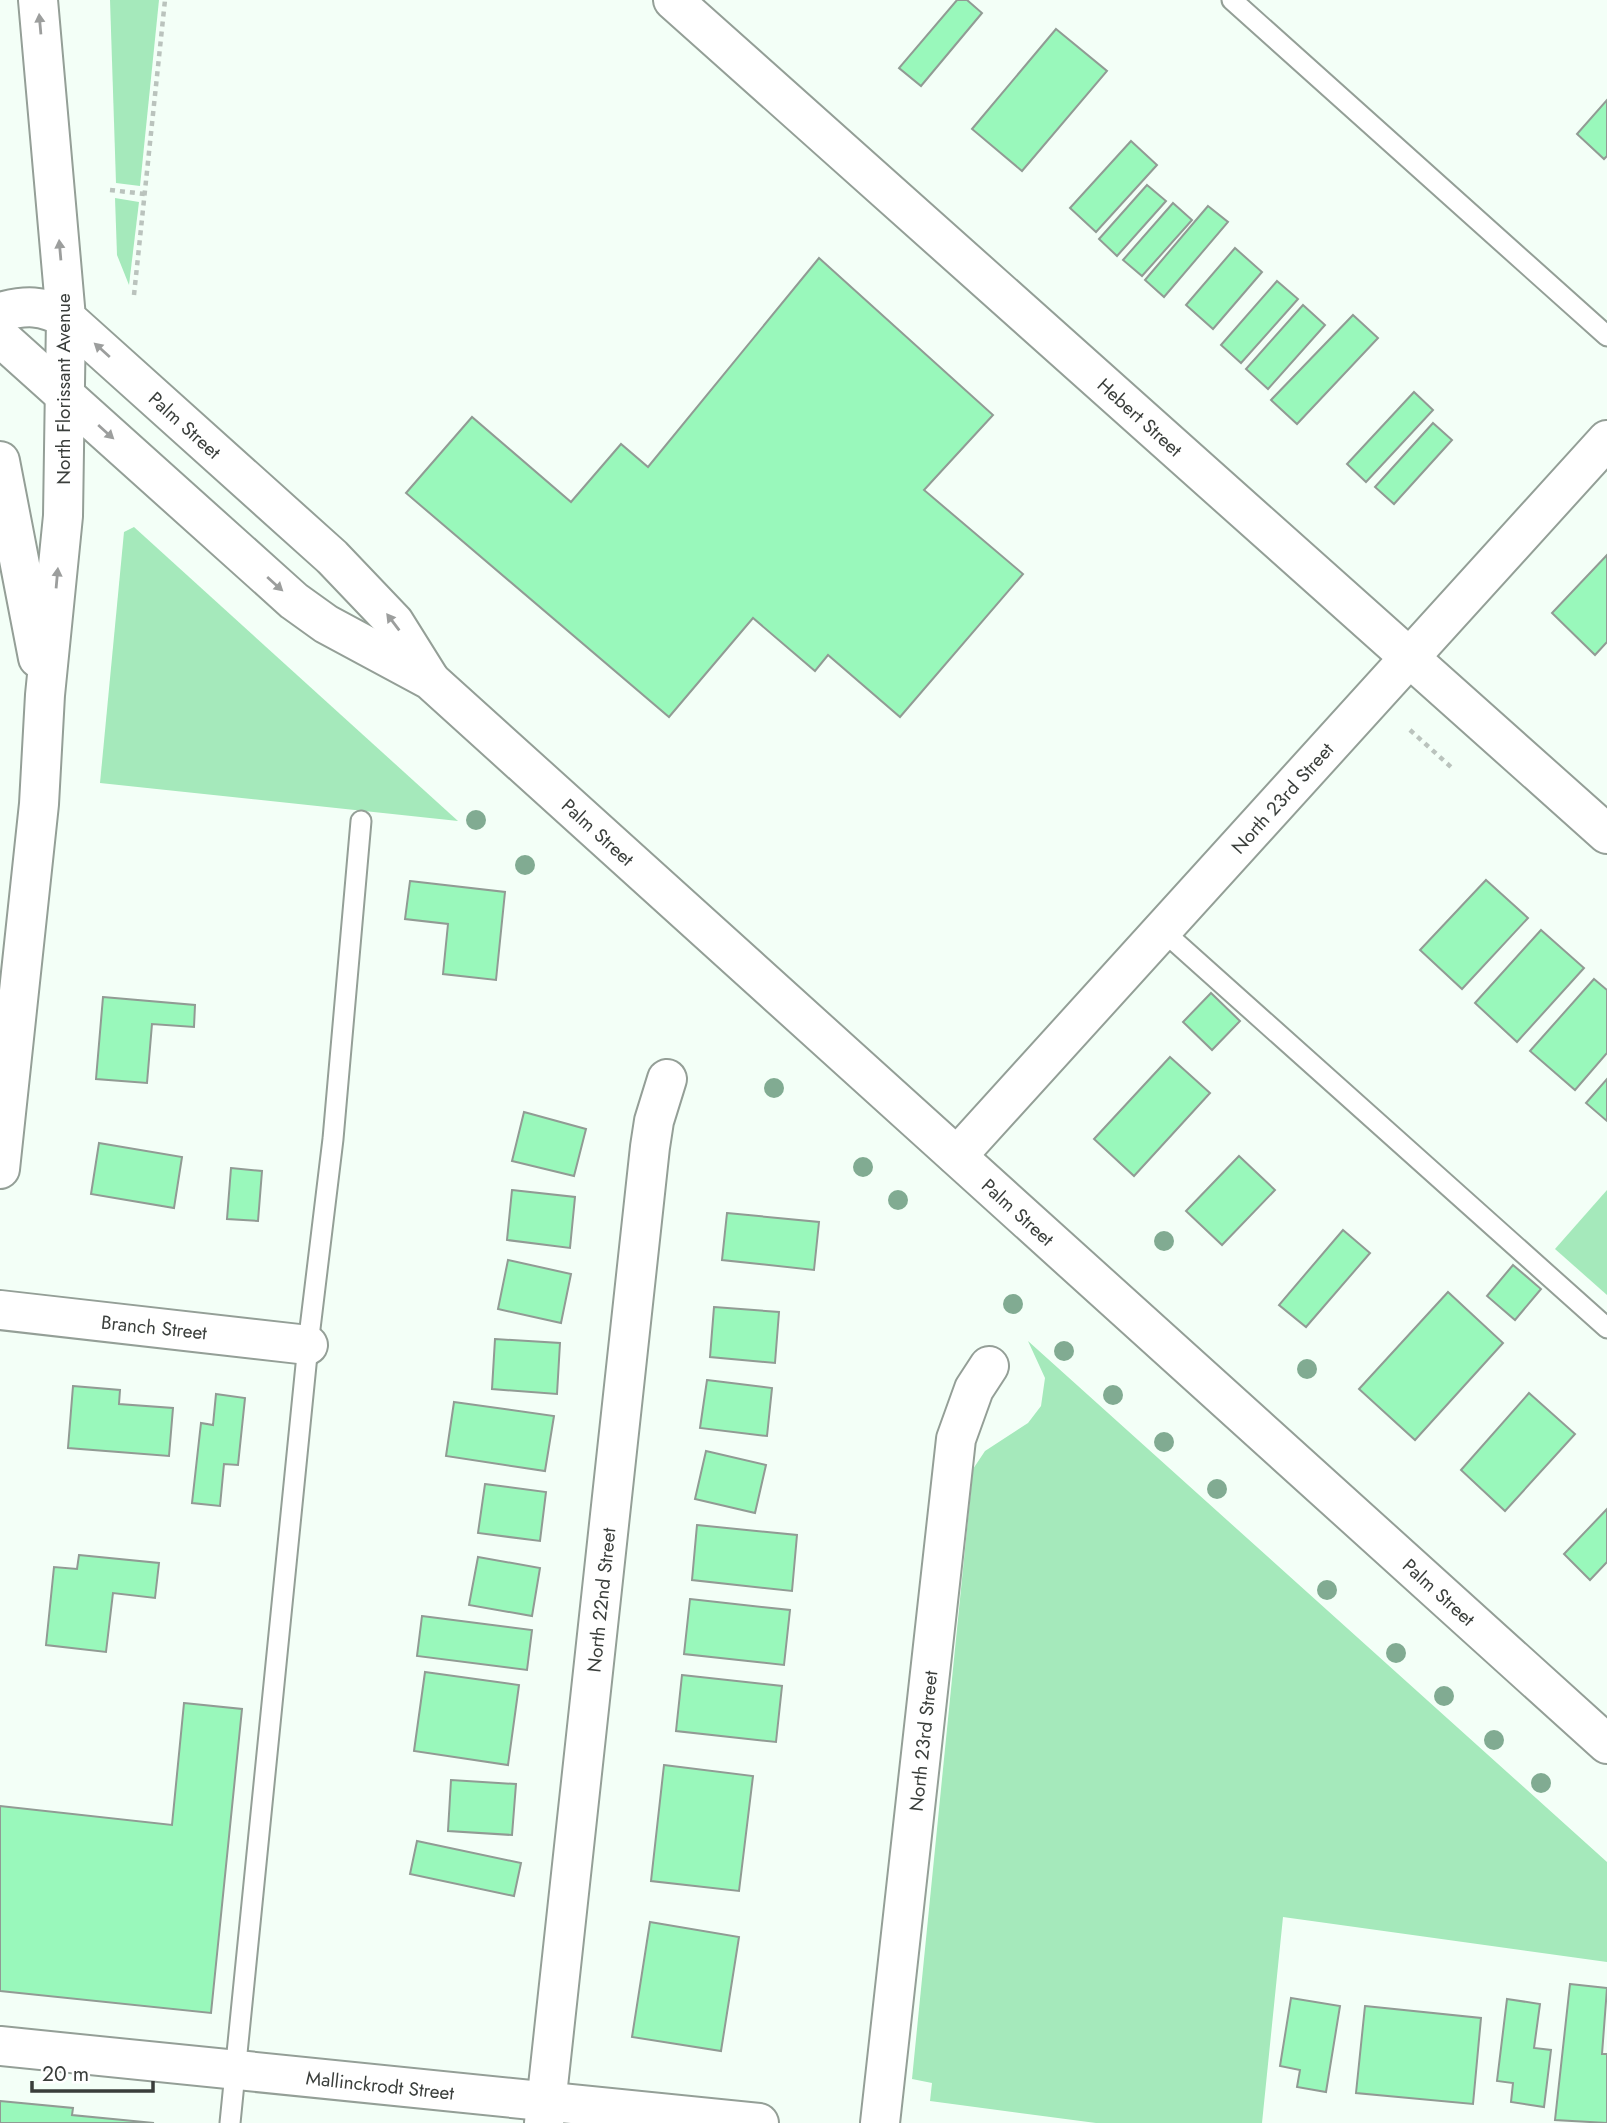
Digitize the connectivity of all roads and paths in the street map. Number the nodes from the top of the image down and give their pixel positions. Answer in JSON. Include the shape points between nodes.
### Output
{"nodes":[{"id":1,"x":38,"y":0,"type":"edge"},
{"id":2,"x":165,"y":0,"type":"edge"},
{"id":3,"x":673,"y":0,"type":"edge"},
{"id":4,"x":1233,"y":0,"type":"edge"},
{"id":5,"x":110,"y":190,"type":"dead end"},
{"id":6,"x":145,"y":194,"type":"junction"},
{"id":7,"x":134,"y":295,"type":"dead end"},
{"id":8,"x":0,"y":312,"type":"edge"},
{"id":9,"x":66,"y":318,"type":"junction"},
{"id":10,"x":1607,"y":336,"type":"edge"},
{"id":11,"x":0,"y":337,"type":"edge"},
{"id":12,"x":66,"y":397,"type":"junction"},
{"id":13,"x":1607,"y":440,"type":"edge"},
{"id":14,"x":0,"y":461,"type":"edge"},
{"id":15,"x":1409,"y":657,"type":"junction"},
{"id":16,"x":430,"y":680,"type":"junction"},
{"id":17,"x":45,"y":695,"type":"junction"},
{"id":18,"x":1410,"y":730,"type":"dead end"},
{"id":19,"x":1451,"y":766,"type":"dead end"},
{"id":20,"x":360,"y":821,"type":"dead end"},
{"id":21,"x":1607,"y":834,"type":"edge"},
{"id":22,"x":1162,"y":930,"type":"junction"},
{"id":23,"x":667,"y":1079,"type":"dead end"},
{"id":24,"x":957,"y":1156,"type":"junction"},
{"id":25,"x":0,"y":1169,"type":"edge"},
{"id":26,"x":0,"y":1310,"type":"edge"},
{"id":27,"x":1607,"y":1328,"type":"edge"},
{"id":28,"x":308,"y":1345,"type":"junction"},
{"id":29,"x":989,"y":1366,"type":"dead end"},
{"id":30,"x":1607,"y":1744,"type":"edge"},
{"id":31,"x":0,"y":2046,"type":"edge"},
{"id":32,"x":235,"y":2070,"type":"junction"},
{"id":33,"x":545,"y":2112,"type":"edge"},
{"id":34,"x":230,"y":2123,"type":"edge"},
{"id":35,"x":759,"y":2123,"type":"edge"},
{"id":36,"x":880,"y":2123,"type":"edge"}],
"edges":[{"from":9,"to":1,"type":"street","name":"North Florissant Avenue","one_way":true},
{"from":2,"to":6,"type":"path"},
{"from":3,"to":15,"type":"street","name":"Hebert Street"},
{"from":4,"to":10,"type":"lane"},
{"from":5,"to":6,"type":"path"},
{"from":6,"to":7,"type":"path"},
{"from":8,"to":9,"type":"street","name":"Palm Street","via":[[26,305]]},
{"from":9,"to":12,"type":"street","name":"North Florissant Avenue"},
{"from":16,"to":9,"type":"street","name":"Palm Street","one_way":true,"via":[[394,622],[332,557]]},
{"from":11,"to":12,"type":"street","name":"Palm Street"},
{"from":12,"to":16,"type":"street","name":"Palm Street","one_way":true,"via":[[294,601],[326,624]]},
{"from":17,"to":12,"type":"street","name":"North Florissant Avenue","one_way":true,"via":[[63,516]]},
{"from":13,"to":15,"type":"street","name":"North 23rd Street"},
{"from":14,"to":17,"type":"street","name":"North Florissant Avenue"},
{"from":15,"to":21,"type":"street","name":"Hebert Street"},
{"from":15,"to":22,"type":"street","name":"North 23rd Street"},
{"from":16,"to":24,"type":"street","name":"Palm Street"},
{"from":17,"to":25,"type":"street","name":"North Florissant Avenue","via":[[39,804]]},
{"from":18,"to":19,"type":"path"},
{"from":20,"to":28,"type":"lane","via":[[333,1139]]},
{"from":22,"to":24,"type":"street","name":"North 23rd Street"},
{"from":22,"to":27,"type":"lane"},
{"from":23,"to":33,"type":"street","name":"North 22nd Street","via":[[650,1147]]},
{"from":24,"to":30,"type":"street","name":"Palm Street"},
{"from":26,"to":28,"type":"street","name":"Branch Street"},
{"from":28,"to":32,"type":"lane"},
{"from":29,"to":36,"type":"street","name":"North 23rd Street","via":[[974,1389],[956,1439]]},
{"from":31,"to":32,"type":"street","name":"Mallinckrodt Street"},
{"from":32,"to":33,"type":"street","name":"Mallinckrodt Street"},
{"from":32,"to":34,"type":"lane"},
{"from":33,"to":35,"type":"street","name":"Mallinckrodt Street"}]}
